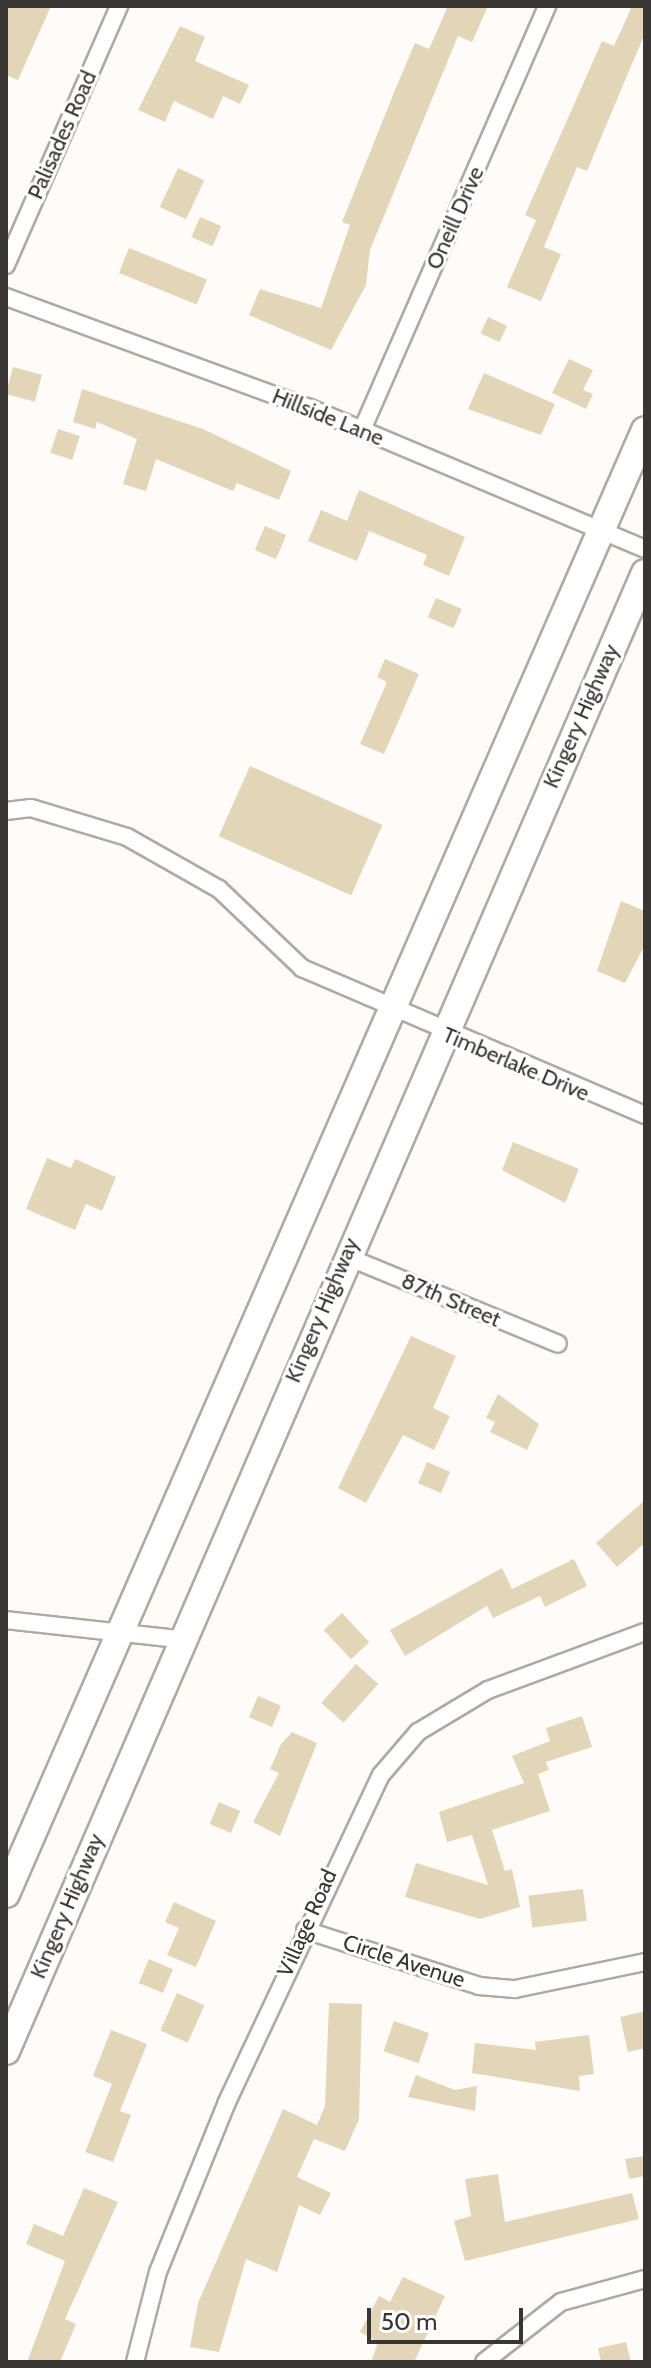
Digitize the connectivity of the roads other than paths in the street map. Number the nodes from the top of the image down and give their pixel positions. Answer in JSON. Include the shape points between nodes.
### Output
{"nodes":[{"id":1,"x":119,"y":6,"type":"edge"},
{"id":2,"x":547,"y":6,"type":"edge"},
{"id":3,"x":6,"y":265,"type":"edge"},
{"id":4,"x":6,"y":297,"type":"edge"},
{"id":5,"x":362,"y":430,"type":"junction"},
{"id":6,"x":645,"y":430,"type":"edge"},
{"id":7,"x":601,"y":531,"type":"junction"},
{"id":8,"x":645,"y":549,"type":"edge"},
{"id":9,"x":645,"y":573,"type":"edge"},
{"id":10,"x":6,"y":811,"type":"edge"},
{"id":11,"x":388,"y":1010,"type":"junction"},
{"id":12,"x":441,"y":1032,"type":"junction"},
{"id":13,"x":645,"y":1115,"type":"edge"},
{"id":14,"x":345,"y":1256,"type":"junction"},
{"id":15,"x":558,"y":1344,"type":"dead end"},
{"id":16,"x":6,"y":1620,"type":"edge"},
{"id":17,"x":645,"y":1632,"type":"edge"},
{"id":18,"x":114,"y":1636,"type":"junction"},
{"id":19,"x":179,"y":1639,"type":"junction"},
{"id":20,"x":6,"y":1894,"type":"edge"},
{"id":21,"x":305,"y":1930,"type":"junction"},
{"id":22,"x":645,"y":1962,"type":"edge"},
{"id":23,"x":6,"y":2051,"type":"edge"},
{"id":24,"x":645,"y":2279,"type":"edge"},
{"id":25,"x":135,"y":2362,"type":"edge"},
{"id":26,"x":484,"y":2362,"type":"edge"}],
"edges":[{"from":1,"to":3,"type":"street","name":"Palisades Road"},
{"from":2,"to":5,"type":"street","name":"Oneill Drive"},
{"from":4,"to":5,"type":"street","name":"Hillside Lane"},
{"from":5,"to":7,"type":"street","name":"Hillside Lane"},
{"from":6,"to":7,"type":"main road"},
{"from":7,"to":8,"type":"street","name":"Hillside Lane"},
{"from":7,"to":11,"type":"main road"},
{"from":9,"to":12,"type":"main road","name":"Kingery Highway"},
{"from":10,"to":11,"type":"street","name":"Timberlake Drive","via":[[31,808],[127,837],[219,889],[302,968]]},
{"from":11,"to":12,"type":"street","name":"Timberlake Drive"},
{"from":11,"to":18,"type":"main road"},
{"from":12,"to":13,"type":"street","name":"Timberlake Drive"},
{"from":12,"to":14,"type":"main road","name":"Kingery Highway"},
{"from":14,"to":15,"type":"street","name":"87th Street"},
{"from":14,"to":19,"type":"main road","name":"Kingery Highway"},
{"from":16,"to":18,"type":"street"},
{"from":17,"to":21,"type":"street","name":"Village Road","via":[[488,1690],[418,1732],[362,1804]]},
{"from":18,"to":19,"type":"street"},
{"from":18,"to":20,"type":"main road"},
{"from":19,"to":23,"type":"main road","name":"Kingery Highway"},
{"from":21,"to":22,"type":"street","name":"Circle Avenue","via":[[479,1986],[530,1987]]},
{"from":21,"to":25,"type":"street","name":"Village Road","via":[[158,2272]]},
{"from":24,"to":26,"type":"street","via":[[561,2302]]}]}
